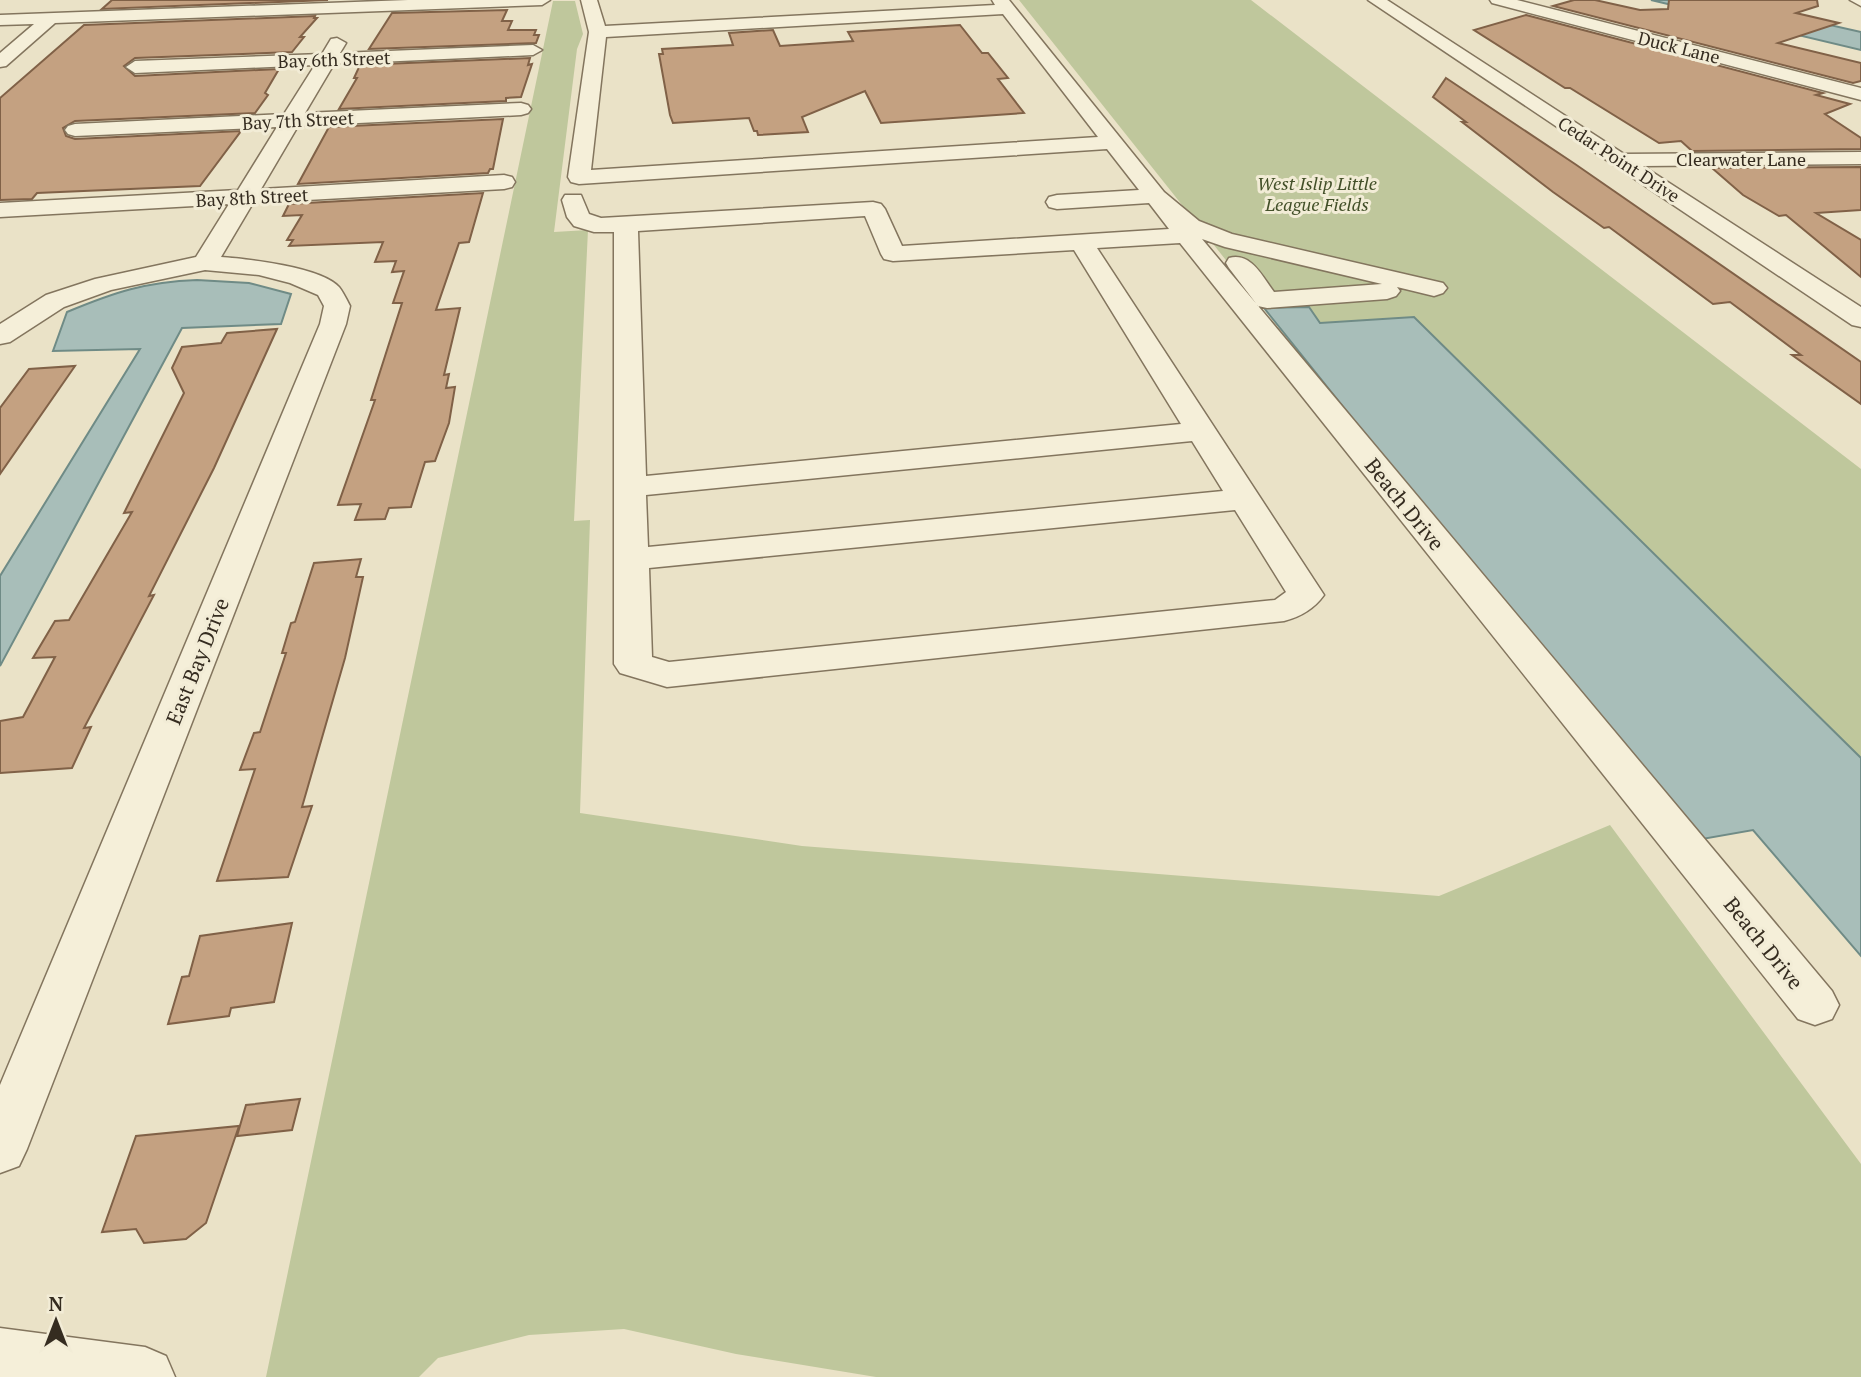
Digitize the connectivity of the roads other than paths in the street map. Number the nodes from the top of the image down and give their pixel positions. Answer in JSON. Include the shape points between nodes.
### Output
{"nodes":[{"id":1,"x":542,"y":0,"type":"edge"},
{"id":2,"x":589,"y":0,"type":"edge"},
{"id":3,"x":1376,"y":0,"type":"edge"},
{"id":4,"x":1497,"y":0,"type":"edge"},
{"id":5,"x":360,"y":4,"type":"edge"},
{"id":6,"x":996,"y":12,"type":"edge"},
{"id":7,"x":0,"y":20,"type":"edge"},
{"id":8,"x":49,"y":20,"type":"junction"},
{"id":9,"x":598,"y":32,"type":"junction"},
{"id":10,"x":533,"y":50,"type":"dead end"},
{"id":11,"x":327,"y":59,"type":"junction"},
{"id":12,"x":0,"y":62,"type":"edge"},
{"id":13,"x":135,"y":67,"type":"dead end"},
{"id":14,"x":1861,"y":93,"type":"edge"},
{"id":15,"x":521,"y":109,"type":"dead end"},
{"id":16,"x":290,"y":120,"type":"junction"},
{"id":17,"x":75,"y":130,"type":"dead end"},
{"id":18,"x":1112,"y":142,"type":"junction"},
{"id":19,"x":1861,"y":158,"type":"edge"},
{"id":20,"x":1621,"y":160,"type":"junction"},
{"id":21,"x":504,"y":183,"type":"dead end"},
{"id":22,"x":575,"y":186,"type":"junction"},
{"id":23,"x":1156,"y":196,"type":"junction"},
{"id":24,"x":244,"y":197,"type":"junction"},
{"id":25,"x":1057,"y":202,"type":"dead end"},
{"id":26,"x":0,"y":210,"type":"edge"},
{"id":27,"x":626,"y":225,"type":"junction"},
{"id":28,"x":1197,"y":240,"type":"junction"},
{"id":29,"x":1081,"y":242,"type":"junction"},
{"id":30,"x":1236,"y":261,"type":"dead end"},
{"id":31,"x":1311,"y":261,"type":"junction"},
{"id":32,"x":205,"y":263,"type":"junction"},
{"id":33,"x":1273,"y":306,"type":"junction"},
{"id":34,"x":1861,"y":319,"type":"edge"},
{"id":35,"x":0,"y":336,"type":"edge"},
{"id":36,"x":1201,"y":431,"type":"junction"},
{"id":37,"x":631,"y":487,"type":"junction"},
{"id":38,"x":1243,"y":499,"type":"junction"},
{"id":39,"x":632,"y":559,"type":"junction"},
{"id":40,"x":1815,"y":1005,"type":"dead end"},
{"id":41,"x":0,"y":1149,"type":"edge"},
{"id":42,"x":0,"y":1358,"type":"edge"},
{"id":43,"x":145,"y":1377,"type":"edge"}],
"edges":[{"from":1,"to":5,"type":"street"},
{"from":2,"to":9,"type":"street"},
{"from":3,"to":20,"type":"street","name":"Cedar Point Drive"},
{"from":4,"to":14,"type":"street","name":"Duck Lane"},
{"from":5,"to":8,"type":"street"},
{"from":5,"to":11,"type":"street"},
{"from":6,"to":9,"type":"street"},
{"from":6,"to":18,"type":"street","name":"Beach Drive","via":[[1065,101]]},
{"from":7,"to":8,"type":"street"},
{"from":8,"to":12,"type":"street"},
{"from":9,"to":22,"type":"street","via":[[590,153]]},
{"from":10,"to":11,"type":"street","name":"Bay 6th Street"},
{"from":11,"to":13,"type":"street","name":"Bay 6th Street"},
{"from":11,"to":16,"type":"street"},
{"from":15,"to":16,"type":"street","name":"Bay 7th Street"},
{"from":16,"to":17,"type":"street","name":"Bay 7th Street"},
{"from":16,"to":24,"type":"street"},
{"from":18,"to":22,"type":"street"},
{"from":18,"to":23,"type":"street","name":"Beach Drive"},
{"from":19,"to":20,"type":"street","name":"Clearwater Lane"},
{"from":20,"to":34,"type":"street","name":"Cedar Point Drive"},
{"from":21,"to":24,"type":"street","name":"Bay 8th Street"},
{"from":22,"to":27,"type":"street","via":[[575,213],[580,221]]},
{"from":23,"to":25,"type":"street"},
{"from":23,"to":28,"type":"street","name":"Beach Drive"},
{"from":24,"to":26,"type":"street","name":"Bay 8th Street"},
{"from":24,"to":32,"type":"street"},
{"from":27,"to":29,"type":"street","via":[[873,209],[893,254]]},
{"from":27,"to":37,"type":"street"},
{"from":28,"to":29,"type":"street"},
{"from":28,"to":31,"type":"street"},
{"from":28,"to":40,"type":"street","name":"Beach Drive"},
{"from":29,"to":36,"type":"street"},
{"from":30,"to":33,"type":"street"},
{"from":31,"to":33,"type":"street"},
{"from":31,"to":33,"type":"street","via":[[1434,288]]},
{"from":32,"to":35,"type":"street","name":"East Bay Drive","via":[[104,284],[55,301]]},
{"from":32,"to":41,"type":"street","name":"East Bay Drive","via":[[298,276],[328,290],[337,306],[333,324]]},
{"from":36,"to":37,"type":"street"},
{"from":36,"to":38,"type":"street"},
{"from":37,"to":39,"type":"street"},
{"from":38,"to":39,"type":"street"},
{"from":38,"to":39,"type":"street","via":[[1306,595],[1284,610],[667,675],[633,664]]},
{"from":42,"to":43,"type":"street"}]}
